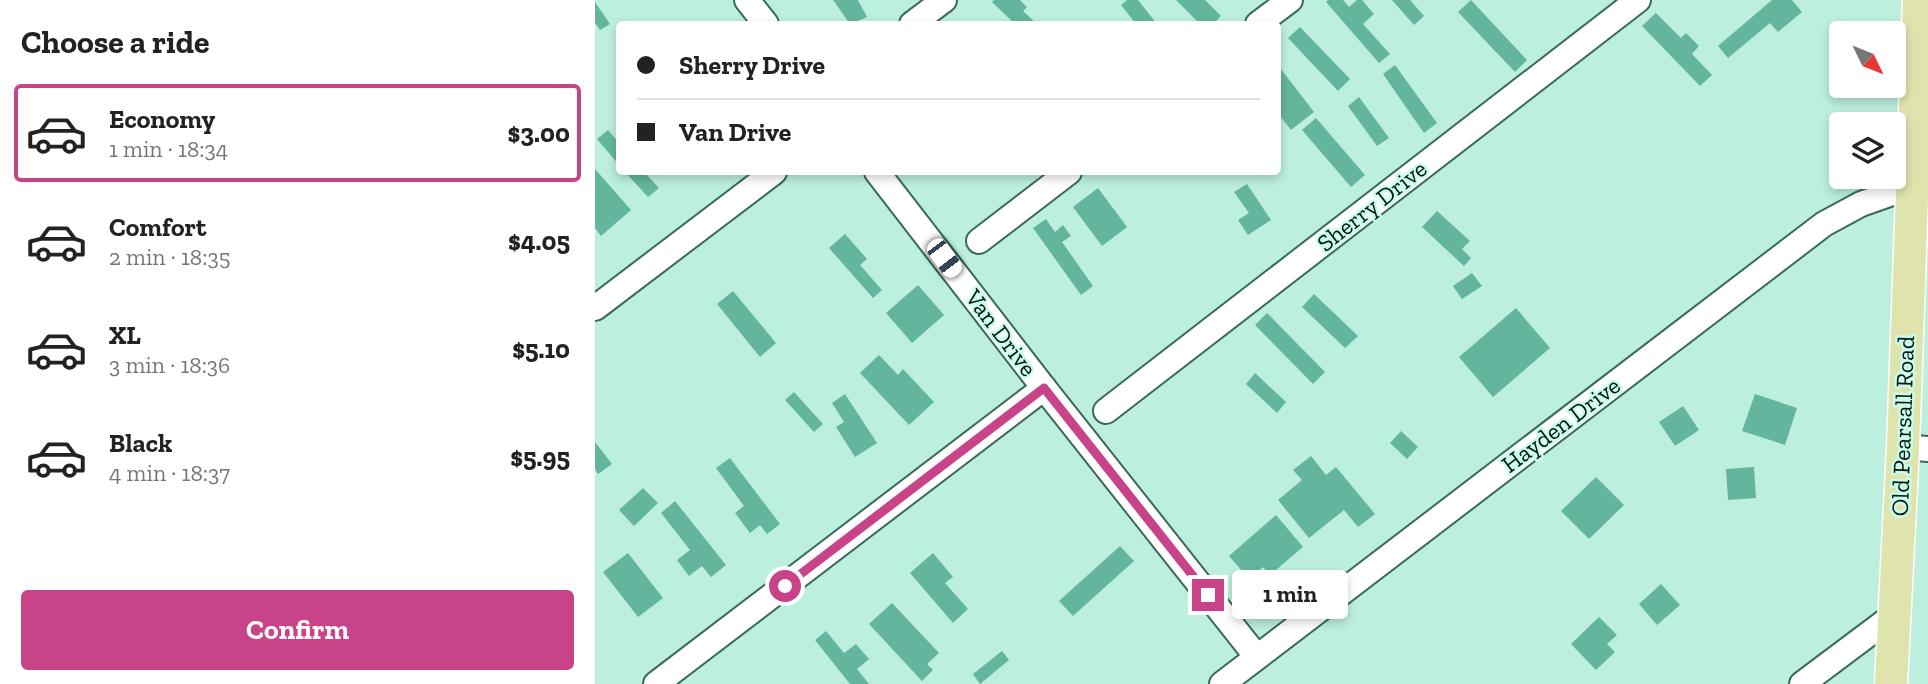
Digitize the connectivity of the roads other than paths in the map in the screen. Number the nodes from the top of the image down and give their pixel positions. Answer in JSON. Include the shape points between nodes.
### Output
{"nodes":[{"id":1,"x":747,"y":0,"type":"edge"},
{"id":2,"x":944,"y":0,"type":"edge"},
{"id":3,"x":1290,"y":0,"type":"edge"},
{"id":4,"x":1638,"y":0,"type":"edge"},
{"id":5,"x":1919,"y":0,"type":"edge"},
{"id":6,"x":764,"y":21,"type":"edge"},
{"id":7,"x":916,"y":21,"type":"edge"},
{"id":8,"x":1262,"y":21,"type":"edge"},
{"id":9,"x":770,"y":175,"type":"edge"},
{"id":10,"x":879,"y":175,"type":"edge"},
{"id":11,"x":1065,"y":175,"type":"edge"},
{"id":12,"x":1912,"y":186,"type":"junction"},
{"id":13,"x":979,"y":241,"type":"dead end"},
{"id":14,"x":595,"y":308,"type":"edge"},
{"id":15,"x":1044,"y":388,"type":"junction"},
{"id":16,"x":1106,"y":411,"type":"dead end"},
{"id":17,"x":1916,"y":448,"type":"edge"},
{"id":18,"x":1894,"y":615,"type":"junction"},
{"id":19,"x":1257,"y":657,"type":"junction"},
{"id":20,"x":656,"y":684,"type":"edge"},
{"id":21,"x":1222,"y":684,"type":"edge"},
{"id":22,"x":1802,"y":684,"type":"edge"},
{"id":23,"x":1891,"y":684,"type":"edge"}],
"edges":[{"from":1,"to":6,"type":"street"},
{"from":2,"to":7,"type":"street"},
{"from":3,"to":8,"type":"street"},
{"from":4,"to":16,"type":"street","name":"Sherry Drive"},
{"from":5,"to":12,"type":"main road","name":"Old Pearsall Road"},
{"from":9,"to":14,"type":"street"},
{"from":10,"to":15,"type":"street","name":"Van Drive"},
{"from":11,"to":13,"type":"street"},
{"from":12,"to":17,"type":"main road","name":"Old Pearsall Road"},
{"from":12,"to":19,"type":"street","name":"Hayden Drive","via":[[1823,223]]},
{"from":15,"to":19,"type":"street","name":"Van Drive"},
{"from":15,"to":20,"type":"street"},
{"from":17,"to":18,"type":"main road","name":"Old Pearsall Road"},
{"from":18,"to":22,"type":"street"},
{"from":18,"to":23,"type":"main road","name":"Old Pearsall Road"},
{"from":19,"to":21,"type":"street","name":"Hayden Drive"}]}
